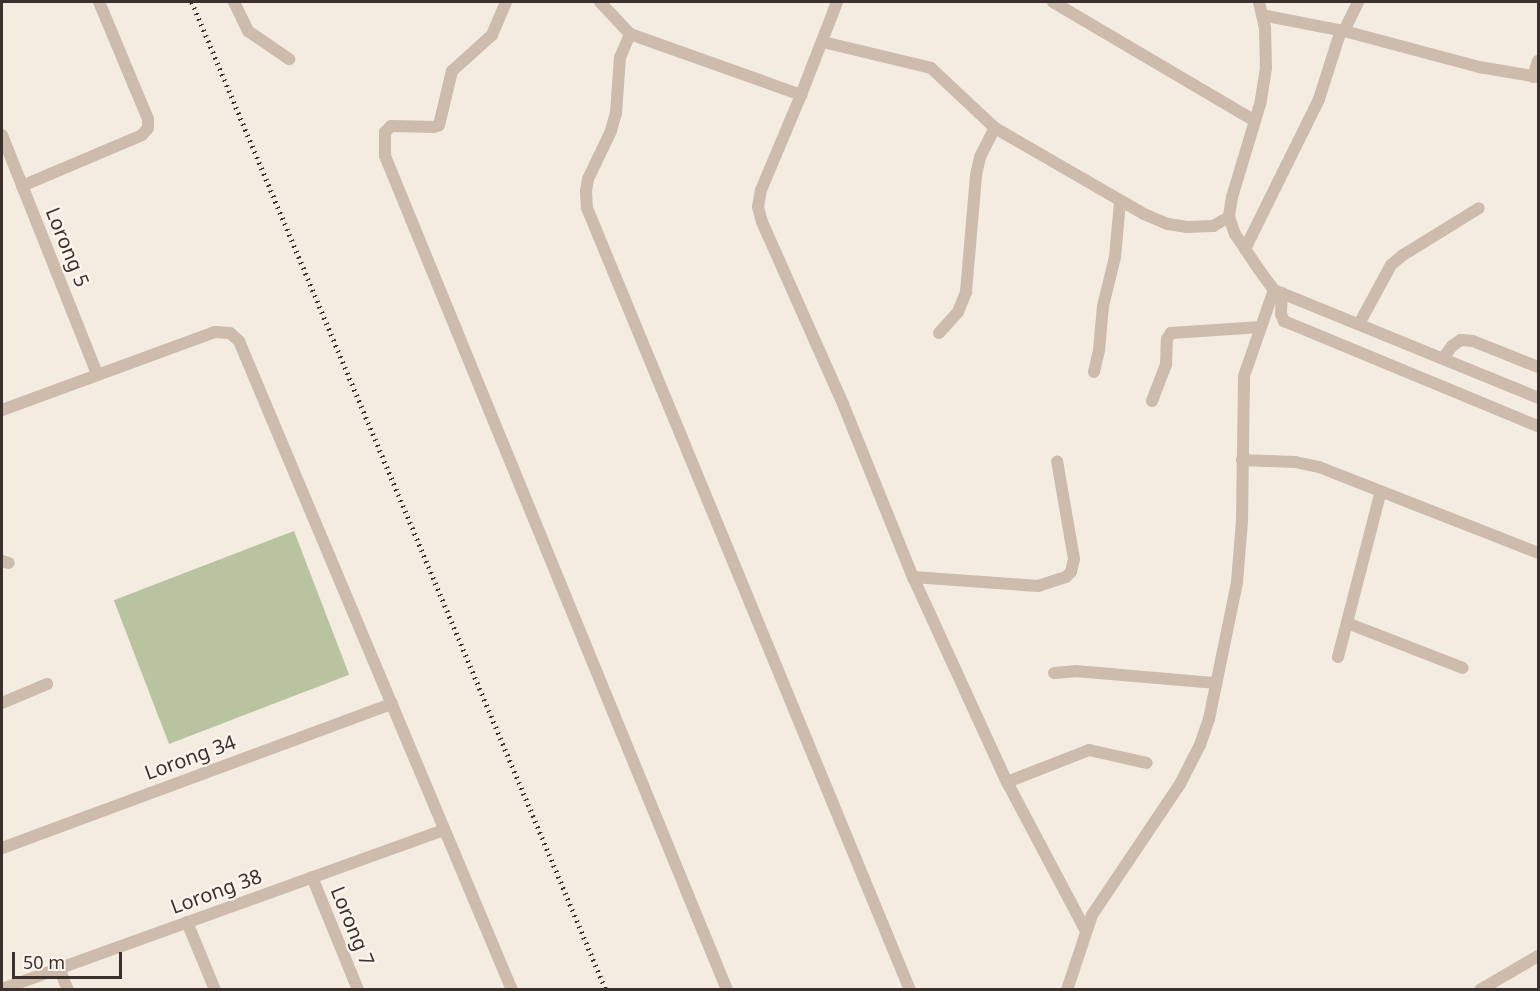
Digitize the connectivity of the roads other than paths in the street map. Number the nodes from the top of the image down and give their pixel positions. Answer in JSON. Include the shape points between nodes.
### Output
{"nodes":[{"id":1,"x":99,"y":2,"type":"edge"},
{"id":2,"x":234,"y":2,"type":"edge"},
{"id":3,"x":506,"y":2,"type":"edge"},
{"id":4,"x":600,"y":2,"type":"edge"},
{"id":5,"x":837,"y":2,"type":"edge"},
{"id":6,"x":1053,"y":2,"type":"edge"},
{"id":7,"x":1258,"y":2,"type":"edge"},
{"id":8,"x":1358,"y":2,"type":"edge"},
{"id":9,"x":1262,"y":15,"type":"junction"},
{"id":10,"x":1342,"y":31,"type":"junction"},
{"id":11,"x":630,"y":34,"type":"junction"},
{"id":12,"x":823,"y":42,"type":"junction"},
{"id":13,"x":289,"y":59,"type":"dead end"},
{"id":14,"x":1539,"y":61,"type":"edge"},
{"id":15,"x":1536,"y":77,"type":"edge"},
{"id":16,"x":801,"y":95,"type":"junction"},
{"id":17,"x":1255,"y":121,"type":"junction"},
{"id":18,"x":995,"y":128,"type":"junction"},
{"id":19,"x":2,"y":135,"type":"edge"},
{"id":20,"x":22,"y":186,"type":"junction"},
{"id":21,"x":1120,"y":202,"type":"junction"},
{"id":22,"x":1479,"y":208,"type":"dead end"},
{"id":23,"x":1229,"y":217,"type":"junction"},
{"id":24,"x":1245,"y":249,"type":"junction"},
{"id":25,"x":1278,"y":291,"type":"junction"},
{"id":26,"x":1359,"y":324,"type":"junction"},
{"id":27,"x":1261,"y":327,"type":"junction"},
{"id":28,"x":939,"y":333,"type":"dead end"},
{"id":29,"x":1443,"y":358,"type":"junction"},
{"id":30,"x":1539,"y":367,"type":"edge"},
{"id":31,"x":1094,"y":372,"type":"dead end"},
{"id":32,"x":97,"y":374,"type":"junction"},
{"id":33,"x":1539,"y":398,"type":"edge"},
{"id":34,"x":1152,"y":402,"type":"dead end"},
{"id":35,"x":2,"y":410,"type":"edge"},
{"id":36,"x":1539,"y":426,"type":"edge"},
{"id":37,"x":1242,"y":460,"type":"junction"},
{"id":38,"x":1058,"y":461,"type":"dead end"},
{"id":39,"x":1381,"y":490,"type":"junction"},
{"id":40,"x":1539,"y":553,"type":"edge"},
{"id":41,"x":912,"y":577,"type":"junction"},
{"id":42,"x":1347,"y":623,"type":"junction"},
{"id":43,"x":1338,"y":657,"type":"dead end"},
{"id":44,"x":1463,"y":668,"type":"dead end"},
{"id":45,"x":1054,"y":673,"type":"dead end"},
{"id":46,"x":1216,"y":683,"type":"junction"},
{"id":47,"x":47,"y":684,"type":"dead end"},
{"id":48,"x":2,"y":703,"type":"edge"},
{"id":49,"x":392,"y":704,"type":"junction"},
{"id":50,"x":1148,"y":763,"type":"dead end"},
{"id":51,"x":1006,"y":782,"type":"junction"},
{"id":52,"x":444,"y":830,"type":"junction"},
{"id":53,"x":2,"y":848,"type":"edge"},
{"id":54,"x":312,"y":877,"type":"junction"},
{"id":55,"x":187,"y":922,"type":"junction"},
{"id":56,"x":1086,"y":931,"type":"junction"},
{"id":57,"x":1539,"y":956,"type":"edge"},
{"id":58,"x":59,"y":968,"type":"junction"},
{"id":59,"x":2,"y":988,"type":"edge"},
{"id":60,"x":68,"y":990,"type":"edge"},
{"id":61,"x":215,"y":990,"type":"edge"},
{"id":62,"x":358,"y":990,"type":"edge"},
{"id":63,"x":512,"y":990,"type":"edge"},
{"id":64,"x":727,"y":990,"type":"edge"},
{"id":65,"x":910,"y":990,"type":"edge"},
{"id":66,"x":1066,"y":990,"type":"edge"},
{"id":67,"x":1480,"y":990,"type":"edge"}],
"edges":[{"from":1,"to":20,"type":"street","via":[[148,119],[148,128],[142,135]]},
{"from":2,"to":13,"type":"street","via":[[248,31]]},
{"from":3,"to":64,"type":"street","via":[[492,35],[452,71],[439,125],[391,126],[385,132],[385,156]]},
{"from":4,"to":11,"type":"street"},
{"from":5,"to":12,"type":"street"},
{"from":6,"to":17,"type":"street"},
{"from":7,"to":9,"type":"street"},
{"from":8,"to":10,"type":"street"},
{"from":9,"to":10,"type":"street"},
{"from":9,"to":17,"type":"street","via":[[1266,69]]},
{"from":10,"to":15,"type":"street","via":[[1479,67]]},
{"from":10,"to":24,"type":"street","via":[[1319,99]]},
{"from":11,"to":16,"type":"street"},
{"from":11,"to":65,"type":"street","via":[[620,57],[611,131],[588,179],[587,208]]},
{"from":12,"to":16,"type":"street"},
{"from":12,"to":18,"type":"street","via":[[931,68]]},
{"from":14,"to":15,"type":"street"},
{"from":16,"to":41,"type":"street","via":[[761,190],[758,207]]},
{"from":17,"to":23,"type":"street"},
{"from":18,"to":21,"type":"street"},
{"from":18,"to":28,"type":"street","via":[[980,157],[976,175],[966,292],[958,312]]},
{"from":19,"to":20,"type":"street","name":"Lorong 5"},
{"from":20,"to":32,"type":"street","name":"Lorong 5"},
{"from":21,"to":23,"type":"street","via":[[1168,224],[1187,228],[1213,226]]},
{"from":21,"to":31,"type":"street","via":[[1115,257],[1103,306]]},
{"from":22,"to":26,"type":"street","via":[[1391,265]]},
{"from":23,"to":24,"type":"street"},
{"from":24,"to":25,"type":"street"},
{"from":25,"to":26,"type":"street"},
{"from":25,"to":27,"type":"street"},
{"from":25,"to":36,"type":"street","via":[[1284,321]]},
{"from":26,"to":29,"type":"street"},
{"from":27,"to":34,"type":"street","via":[[1171,333],[1166,364]]},
{"from":27,"to":37,"type":"street","via":[[1244,376]]},
{"from":29,"to":30,"type":"street","via":[[1461,340],[1473,341]]},
{"from":29,"to":33,"type":"street"},
{"from":32,"to":35,"type":"street"},
{"from":32,"to":49,"type":"street","via":[[214,332],[230,333],[239,341]]},
{"from":37,"to":39,"type":"street","via":[[1319,467]]},
{"from":37,"to":46,"type":"street","via":[[1237,582]]},
{"from":38,"to":41,"type":"street","via":[[1074,553],[1074,566],[1066,577],[1038,586]]},
{"from":39,"to":40,"type":"street"},
{"from":39,"to":42,"type":"street"},
{"from":41,"to":51,"type":"street"},
{"from":42,"to":43,"type":"street"},
{"from":42,"to":44,"type":"street"},
{"from":45,"to":46,"type":"street","via":[[1075,671]]},
{"from":46,"to":56,"type":"street","via":[[1209,719],[1180,784],[1100,901]]},
{"from":47,"to":48,"type":"street"},
{"from":49,"to":52,"type":"street"},
{"from":49,"to":53,"type":"street","name":"Lorong 34"},
{"from":50,"to":51,"type":"street","via":[[1089,750]]},
{"from":51,"to":56,"type":"street"},
{"from":52,"to":54,"type":"street","name":"Lorong 38"},
{"from":52,"to":63,"type":"street"},
{"from":54,"to":55,"type":"street","name":"Lorong 38"},
{"from":54,"to":62,"type":"street","name":"Lorong 7"},
{"from":55,"to":58,"type":"street","name":"Lorong 38"},
{"from":55,"to":61,"type":"street"},
{"from":56,"to":66,"type":"street"},
{"from":57,"to":67,"type":"street"},
{"from":58,"to":59,"type":"street","name":"Lorong 38"},
{"from":58,"to":60,"type":"street"}]}
